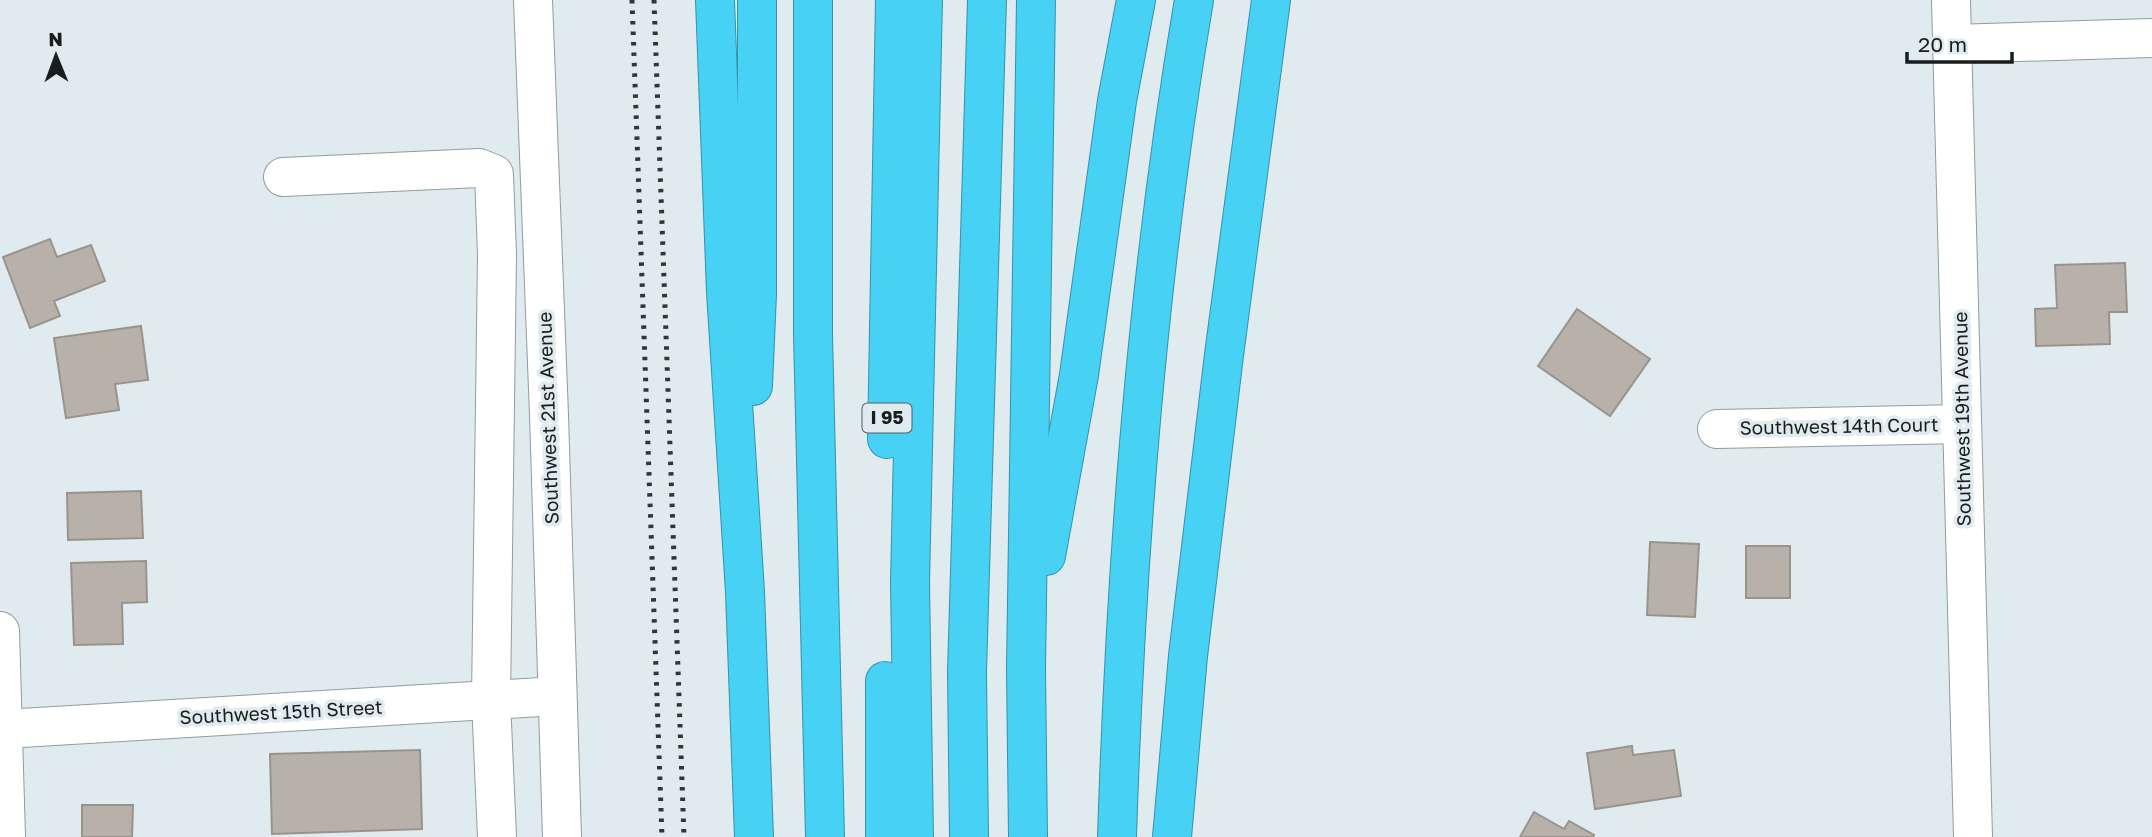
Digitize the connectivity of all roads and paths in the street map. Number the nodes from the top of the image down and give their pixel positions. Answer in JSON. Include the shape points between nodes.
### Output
{"nodes":[{"id":1,"x":533,"y":0,"type":"edge"},
{"id":2,"x":715,"y":0,"type":"edge"},
{"id":3,"x":757,"y":0,"type":"edge"},
{"id":4,"x":813,"y":0,"type":"edge"},
{"id":5,"x":895,"y":0,"type":"edge"},
{"id":6,"x":923,"y":0,"type":"edge"},
{"id":7,"x":987,"y":0,"type":"edge"},
{"id":8,"x":1036,"y":0,"type":"edge"},
{"id":9,"x":1136,"y":0,"type":"edge"},
{"id":10,"x":1194,"y":0,"type":"edge"},
{"id":11,"x":1271,"y":0,"type":"edge"},
{"id":12,"x":1951,"y":0,"type":"edge"},
{"id":13,"x":2152,"y":38,"type":"edge"},
{"id":14,"x":1953,"y":44,"type":"junction"},
{"id":15,"x":284,"y":177,"type":"dead end"},
{"id":16,"x":1962,"y":424,"type":"junction"},
{"id":17,"x":1717,"y":429,"type":"dead end"},
{"id":18,"x":745,"y":592,"type":"junction"},
{"id":19,"x":0,"y":631,"type":"edge"},
{"id":20,"x":1026,"y":668,"type":"junction"},
{"id":21,"x":557,"y":696,"type":"junction"},
{"id":22,"x":491,"y":700,"type":"junction"},
{"id":23,"x":4,"y":729,"type":"junction"},
{"id":24,"x":6,"y":837,"type":"edge"},
{"id":25,"x":497,"y":837,"type":"edge"},
{"id":26,"x":562,"y":837,"type":"edge"},
{"id":27,"x":754,"y":837,"type":"edge"},
{"id":28,"x":825,"y":837,"type":"edge"},
{"id":29,"x":885,"y":837,"type":"edge"},
{"id":30,"x":914,"y":837,"type":"edge"},
{"id":31,"x":969,"y":837,"type":"edge"},
{"id":32,"x":1028,"y":837,"type":"edge"},
{"id":33,"x":1117,"y":837,"type":"edge"},
{"id":34,"x":1172,"y":837,"type":"edge"},
{"id":35,"x":1973,"y":837,"type":"edge"}],
"edges":[{"from":1,"to":21,"type":"street","name":"Southwest 21st Avenue"},
{"from":2,"to":18,"type":"highway","via":[[726,292]]},
{"from":3,"to":18,"type":"highway","via":[[757,294]]},
{"from":4,"to":28,"type":"highway","via":[[813,348]]},
{"from":5,"to":29,"type":"highway","number":"I 95"},
{"from":6,"to":30,"type":"highway","via":[[910,583]]},
{"from":7,"to":31,"type":"highway","via":[[967,672]]},
{"from":8,"to":20,"type":"highway"},
{"from":9,"to":20,"type":"highway","via":[[1079,374]]},
{"from":10,"to":33,"type":"highway","via":[[1162,230],[1138,458]]},
{"from":11,"to":34,"type":"highway","via":[[1189,642]]},
{"from":12,"to":14,"type":"street","name":"Southwest 19th Avenue"},
{"from":13,"to":14,"type":"street"},
{"from":14,"to":16,"type":"street","name":"Southwest 19th Avenue"},
{"from":15,"to":22,"type":"street","via":[[479,168],[494,174]]},
{"from":16,"to":17,"type":"street","name":"Southwest 14th Court"},
{"from":16,"to":35,"type":"street","name":"Southwest 19th Avenue"},
{"from":18,"to":27,"type":"highway"},
{"from":19,"to":23,"type":"street"},
{"from":20,"to":32,"type":"highway"},
{"from":21,"to":22,"type":"street","name":"Southwest 15th Street"},
{"from":21,"to":26,"type":"street","name":"Southwest 21st Avenue"},
{"from":22,"to":23,"type":"street","name":"Southwest 15th Street"},
{"from":22,"to":25,"type":"street"},
{"from":23,"to":24,"type":"street"}]}
